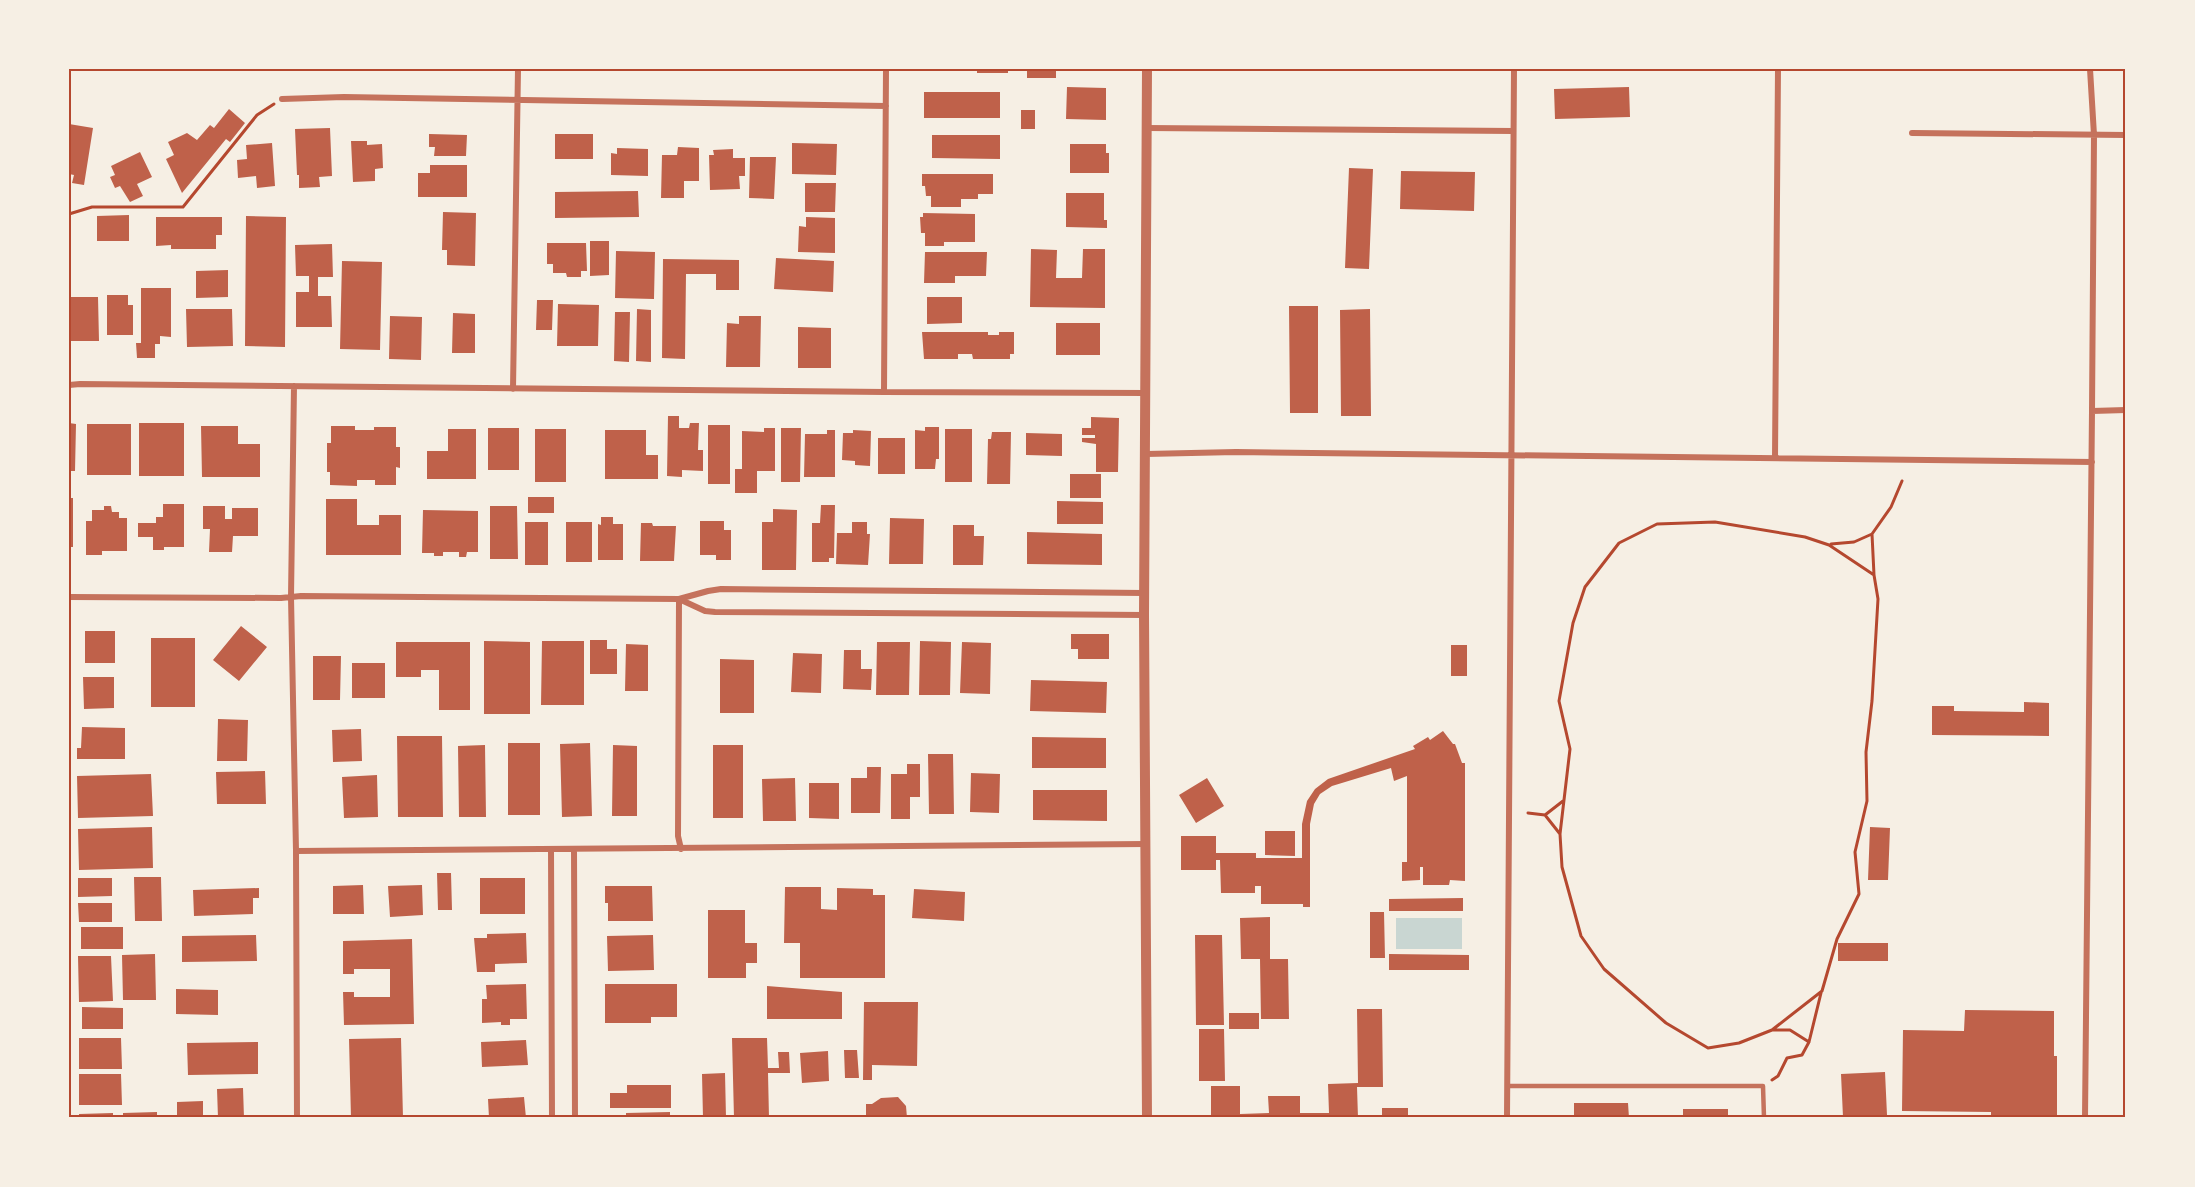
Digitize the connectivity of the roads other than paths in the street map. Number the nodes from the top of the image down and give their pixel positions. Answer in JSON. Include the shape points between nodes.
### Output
{"nodes":[{"id":1,"x":518,"y":69,"type":"edge"},
{"id":2,"x":886,"y":69,"type":"edge"},
{"id":3,"x":1147,"y":69,"type":"edge"},
{"id":4,"x":1514,"y":69,"type":"edge"},
{"id":5,"x":1778,"y":69,"type":"edge"},
{"id":6,"x":2090,"y":69,"type":"edge"},
{"id":7,"x":282,"y":99,"type":"road end"},
{"id":8,"x":517,"y":100,"type":"junction"},
{"id":9,"x":886,"y":106,"type":"junction"},
{"id":10,"x":1147,"y":128,"type":"junction"},
{"id":11,"x":1513,"y":130,"type":"junction"},
{"id":12,"x":1912,"y":133,"type":"dead end"},
{"id":13,"x":2094,"y":135,"type":"junction"},
{"id":14,"x":2126,"y":135,"type":"edge"},
{"id":15,"x":69,"y":386,"type":"edge"},
{"id":16,"x":294,"y":386,"type":"junction"},
{"id":17,"x":513,"y":388,"type":"junction"},
{"id":18,"x":884,"y":392,"type":"junction"},
{"id":19,"x":1146,"y":393,"type":"junction"},
{"id":20,"x":2126,"y":410,"type":"edge"},
{"id":21,"x":2092,"y":411,"type":"junction"},
{"id":22,"x":1146,"y":454,"type":"junction"},
{"id":23,"x":1511,"y":455,"type":"junction"},
{"id":24,"x":1775,"y":458,"type":"junction"},
{"id":25,"x":2092,"y":462,"type":"junction"},
{"id":26,"x":1144,"y":593,"type":"junction"},
{"id":27,"x":69,"y":597,"type":"edge"},
{"id":28,"x":291,"y":597,"type":"junction"},
{"id":29,"x":679,"y":599,"type":"junction"},
{"id":30,"x":1144,"y":615,"type":"junction"},
{"id":31,"x":1146,"y":844,"type":"junction"},
{"id":32,"x":551,"y":849,"type":"junction"},
{"id":33,"x":574,"y":849,"type":"junction"},
{"id":34,"x":681,"y":849,"type":"junction"},
{"id":35,"x":296,"y":851,"type":"junction"},
{"id":36,"x":1508,"y":1086,"type":"junction"},
{"id":37,"x":297,"y":1118,"type":"edge"},
{"id":38,"x":552,"y":1118,"type":"edge"},
{"id":39,"x":575,"y":1118,"type":"edge"},
{"id":40,"x":1147,"y":1118,"type":"edge"},
{"id":41,"x":1507,"y":1118,"type":"edge"},
{"id":42,"x":1764,"y":1118,"type":"edge"},
{"id":43,"x":2085,"y":1118,"type":"edge"}],
"edges":[{"from":1,"to":8,"type":"street"},
{"from":2,"to":9,"type":"street"},
{"from":3,"to":10,"type":"street"},
{"from":4,"to":11,"type":"street"},
{"from":5,"to":24,"type":"street"},
{"from":6,"to":13,"type":"street"},
{"from":7,"to":8,"type":"street"},
{"from":8,"to":9,"type":"street"},
{"from":8,"to":17,"type":"street"},
{"from":9,"to":18,"type":"street"},
{"from":10,"to":11,"type":"street"},
{"from":10,"to":19,"type":"street"},
{"from":11,"to":23,"type":"street"},
{"from":12,"to":13,"type":"street"},
{"from":13,"to":14,"type":"street"},
{"from":13,"to":21,"type":"street"},
{"from":15,"to":16,"type":"street"},
{"from":16,"to":17,"type":"street"},
{"from":16,"to":28,"type":"street"},
{"from":17,"to":18,"type":"street"},
{"from":18,"to":19,"type":"street"},
{"from":19,"to":22,"type":"street"},
{"from":20,"to":21,"type":"street"},
{"from":21,"to":25,"type":"street"},
{"from":22,"to":23,"type":"street"},
{"from":22,"to":26,"type":"street"},
{"from":23,"to":24,"type":"street"},
{"from":23,"to":36,"type":"street"},
{"from":24,"to":25,"type":"street"},
{"from":25,"to":43,"type":"street"},
{"from":26,"to":29,"type":"street","via":[[721,589]]},
{"from":26,"to":30,"type":"street"},
{"from":27,"to":28,"type":"street"},
{"from":28,"to":29,"type":"street"},
{"from":28,"to":35,"type":"street"},
{"from":29,"to":30,"type":"street","via":[[715,612]]},
{"from":29,"to":34,"type":"street"},
{"from":30,"to":31,"type":"street"},
{"from":31,"to":34,"type":"street"},
{"from":31,"to":40,"type":"street"},
{"from":32,"to":33,"type":"street"},
{"from":32,"to":35,"type":"street"},
{"from":32,"to":38,"type":"street"},
{"from":33,"to":34,"type":"street"},
{"from":33,"to":39,"type":"street"},
{"from":35,"to":37,"type":"street"},
{"from":36,"to":41,"type":"street"},
{"from":36,"to":42,"type":"lane","via":[[1764,1086]]}]}
